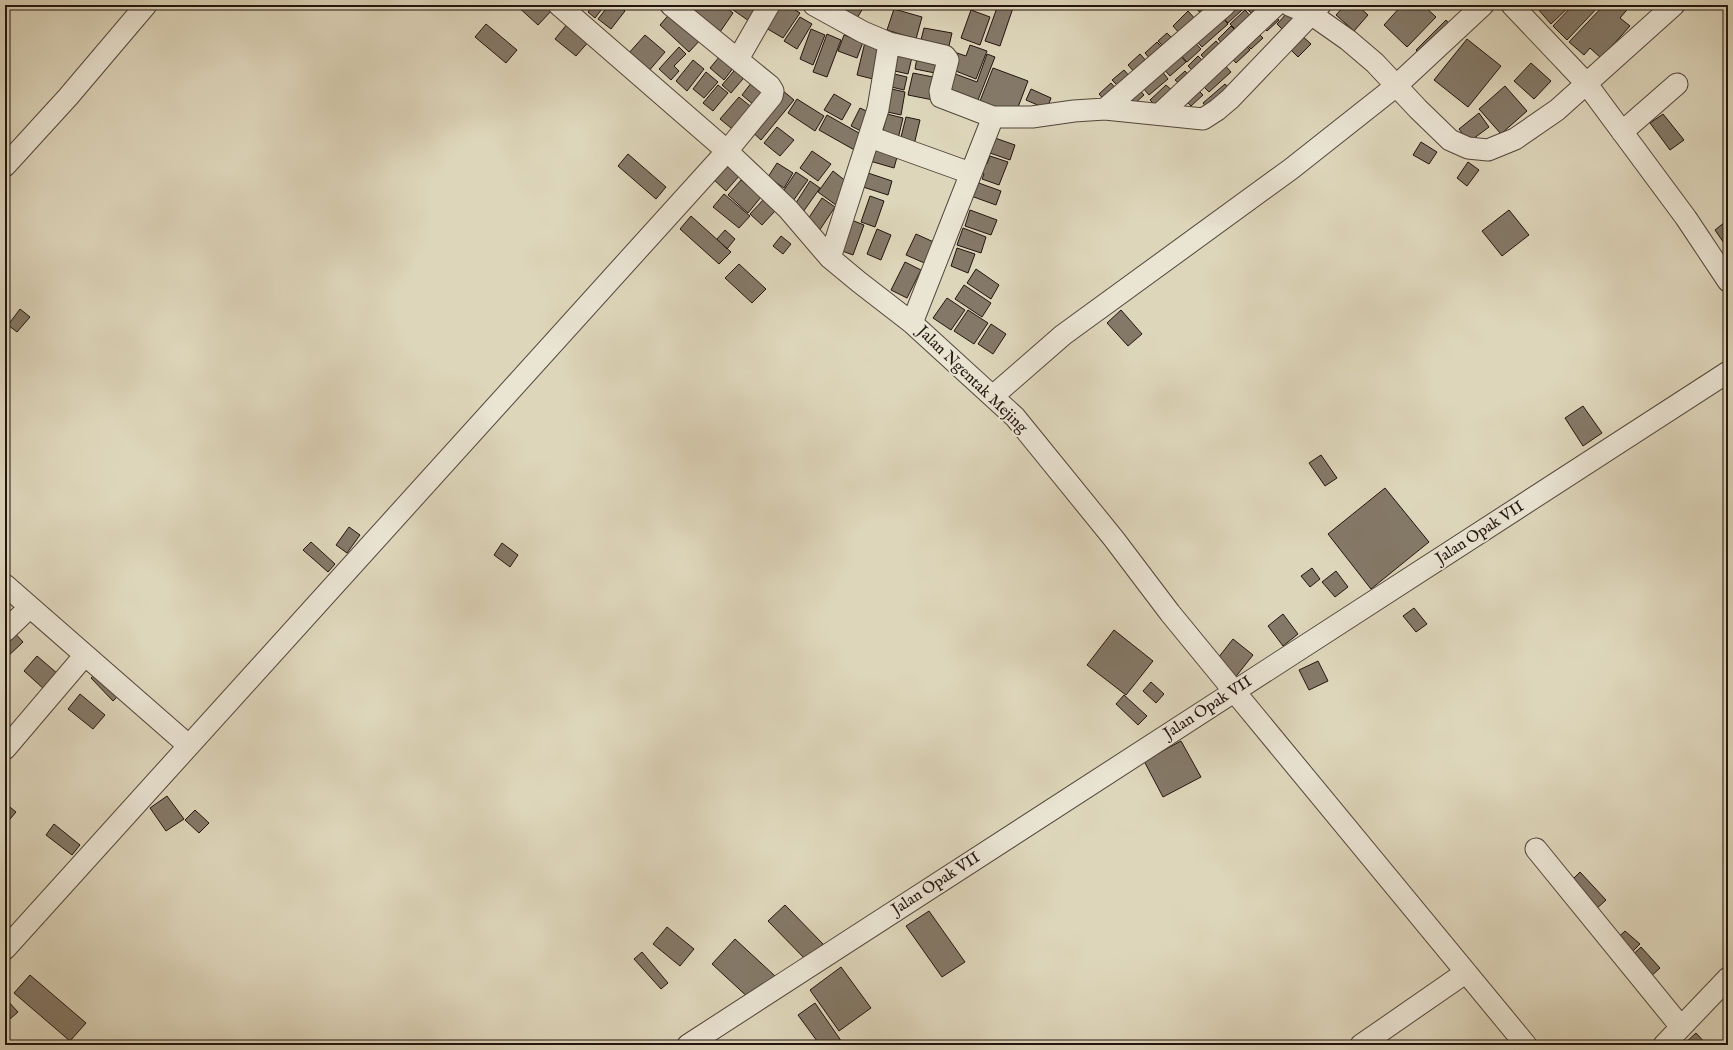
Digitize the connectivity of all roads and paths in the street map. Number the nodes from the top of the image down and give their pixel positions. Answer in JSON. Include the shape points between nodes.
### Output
{"nodes":[{"id":1,"x":146,"y":5,"type":"edge"},
{"id":2,"x":671,"y":5,"type":"edge"},
{"id":3,"x":769,"y":5,"type":"edge"},
{"id":4,"x":814,"y":5,"type":"edge"},
{"id":5,"x":1225,"y":5,"type":"edge"},
{"id":6,"x":1276,"y":5,"type":"edge"},
{"id":7,"x":1289,"y":5,"type":"edge"},
{"id":8,"x":1482,"y":5,"type":"edge"},
{"id":9,"x":1512,"y":5,"type":"edge"},
{"id":10,"x":1674,"y":5,"type":"edge"},
{"id":11,"x":562,"y":6,"type":"edge"},
{"id":12,"x":1315,"y":9,"type":"edge"},
{"id":13,"x":889,"y":43,"type":"junction"},
{"id":14,"x":738,"y":59,"type":"junction"},
{"id":15,"x":1586,"y":83,"type":"junction"},
{"id":16,"x":1676,"y":84,"type":"dead end"},
{"id":17,"x":1396,"y":86,"type":"junction"},
{"id":18,"x":1105,"y":109,"type":"junction"},
{"id":19,"x":1160,"y":114,"type":"junction"},
{"id":20,"x":993,"y":117,"type":"junction"},
{"id":21,"x":1622,"y":132,"type":"junction"},
{"id":22,"x":870,"y":137,"type":"junction"},
{"id":23,"x":727,"y":151,"type":"junction"},
{"id":24,"x":5,"y":166,"type":"edge"},
{"id":25,"x":970,"y":173,"type":"junction"},
{"id":26,"x":830,"y":258,"type":"junction"},
{"id":27,"x":1728,"y":281,"type":"edge"},
{"id":28,"x":912,"y":323,"type":"junction"},
{"id":29,"x":1728,"y":372,"type":"edge"},
{"id":30,"x":993,"y":396,"type":"junction"},
{"id":31,"x":5,"y":586,"type":"edge"},
{"id":32,"x":30,"y":607,"type":"junction"},
{"id":33,"x":5,"y":631,"type":"edge"},
{"id":34,"x":86,"y":655,"type":"junction"},
{"id":35,"x":1234,"y":691,"type":"junction"},
{"id":36,"x":188,"y":745,"type":"junction"},
{"id":37,"x":5,"y":749,"type":"edge"},
{"id":38,"x":1536,"y":849,"type":"dead end"},
{"id":39,"x":5,"y":950,"type":"edge"},
{"id":40,"x":1465,"y":973,"type":"junction"},
{"id":41,"x":1728,"y":978,"type":"edge"},
{"id":42,"x":1681,"y":1027,"type":"junction"},
{"id":43,"x":688,"y":1045,"type":"edge"},
{"id":44,"x":1361,"y":1045,"type":"edge"},
{"id":45,"x":1526,"y":1045,"type":"edge"},
{"id":46,"x":1664,"y":1045,"type":"edge"}],
"edges":[{"from":1,"to":24,"type":"street"},
{"from":2,"to":14,"type":"street"},
{"from":3,"to":14,"type":"street"},
{"from":4,"to":13,"type":"street"},
{"from":5,"to":18,"type":"street"},
{"from":6,"to":19,"type":"street"},
{"from":7,"to":12,"type":"street"},
{"from":8,"to":17,"type":"street"},
{"from":9,"to":15,"type":"street"},
{"from":10,"to":15,"type":"street"},
{"from":11,"to":23,"type":"street","name":"Jalan Ngentak Mejing"},
{"from":12,"to":17,"type":"street","via":[[1375,63]]},
{"from":12,"to":19,"type":"street","via":[[1230,100],[1217,110],[1203,118]]},
{"from":13,"to":20,"type":"street","via":[[945,56],[948,60],[940,91],[941,97]]},
{"from":13,"to":22,"type":"street","via":[[878,109]]},
{"from":14,"to":23,"type":"street","via":[[770,86],[773,94]]},
{"from":15,"to":17,"type":"street","via":[[1557,110],[1515,139],[1488,150],[1468,148],[1450,140]]},
{"from":15,"to":21,"type":"street"},
{"from":16,"to":21,"type":"street"},
{"from":17,"to":30,"type":"street","via":[[1291,169],[1063,335]]},
{"from":18,"to":19,"type":"street"},
{"from":18,"to":20,"type":"street","via":[[1032,117]]},
{"from":20,"to":25,"type":"street"},
{"from":21,"to":27,"type":"street","via":[[1686,218]]},
{"from":22,"to":25,"type":"street"},
{"from":22,"to":26,"type":"street"},
{"from":23,"to":26,"type":"street","name":"Jalan Ngentak Mejing","via":[[788,209]]},
{"from":23,"to":36,"type":"street"},
{"from":25,"to":28,"type":"street"},
{"from":26,"to":28,"type":"street","name":"Jalan Ngentak Mejing"},
{"from":28,"to":30,"type":"street","name":"Jalan Ngentak Mejing"},
{"from":29,"to":35,"type":"street","name":"Jalan Opak VII"},
{"from":30,"to":35,"type":"street","name":"Jalan Ngentak Mejing","via":[[1015,417],[1055,465]]},
{"from":31,"to":32,"type":"street"},
{"from":32,"to":33,"type":"street"},
{"from":32,"to":34,"type":"street"},
{"from":34,"to":36,"type":"street"},
{"from":34,"to":37,"type":"street"},
{"from":35,"to":40,"type":"street","name":"Jalan Ngentak Mejing"},
{"from":35,"to":43,"type":"street","name":"Jalan Opak VII"},
{"from":36,"to":39,"type":"street"},
{"from":38,"to":42,"type":"street"},
{"from":40,"to":44,"type":"street"},
{"from":40,"to":45,"type":"street","name":"Jalan Ngentak Mejing"},
{"from":41,"to":42,"type":"street"},
{"from":42,"to":46,"type":"street"}]}
